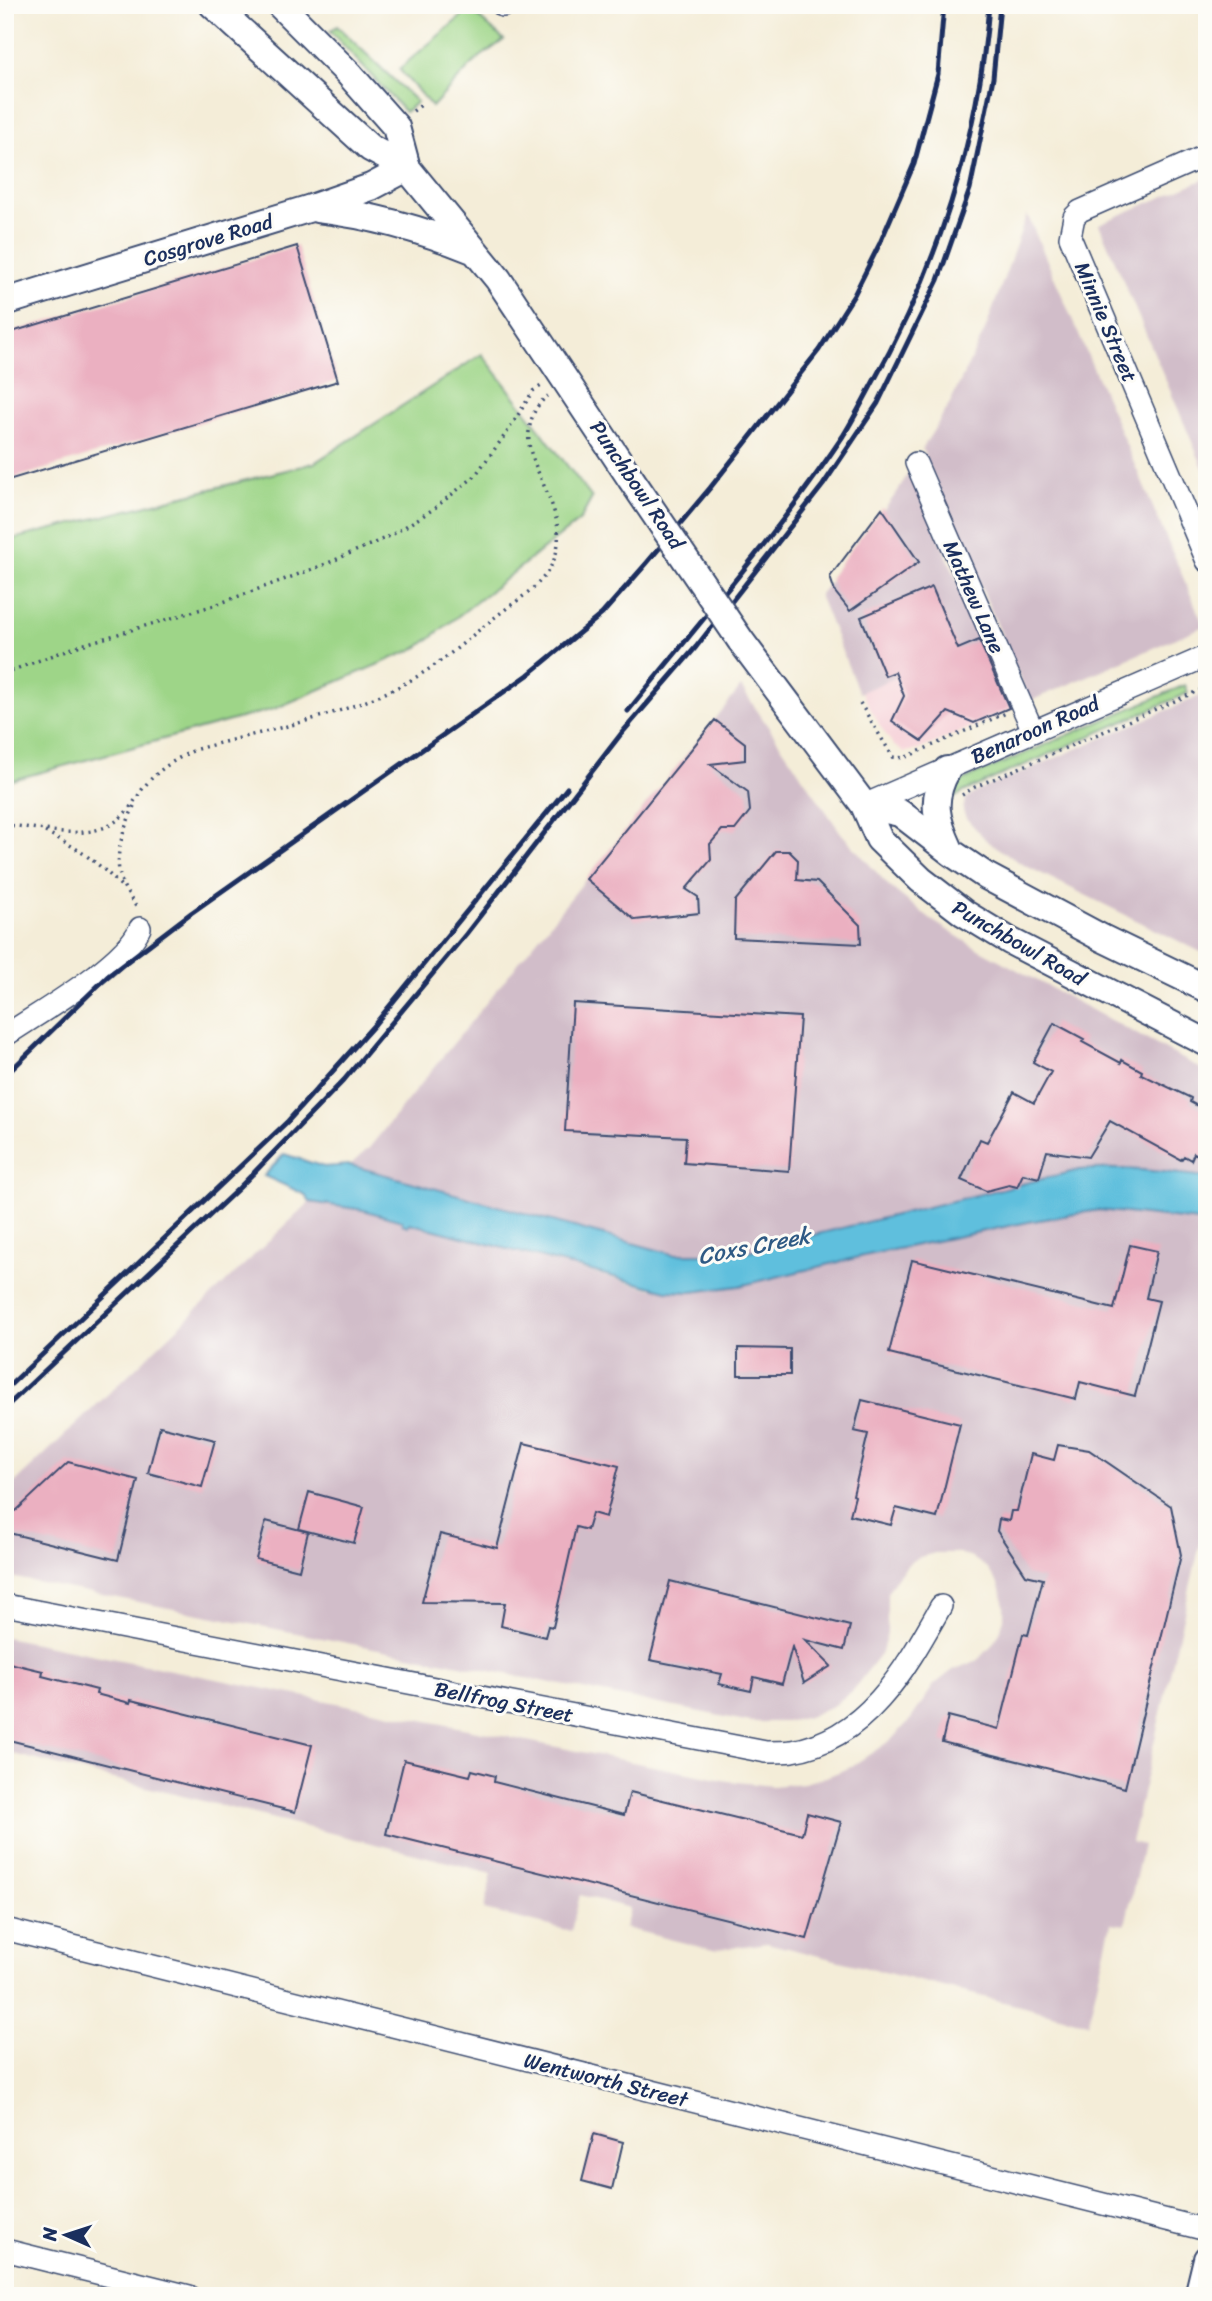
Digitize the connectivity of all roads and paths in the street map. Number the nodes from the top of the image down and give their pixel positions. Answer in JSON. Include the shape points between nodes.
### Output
{"nodes":[{"id":1,"x":213,"y":5,"type":"edge"},
{"id":2,"x":280,"y":5,"type":"edge"},
{"id":3,"x":424,"y":103,"type":"dead end"},
{"id":4,"x":406,"y":117,"type":"dead end"},
{"id":5,"x":1207,"y":156,"type":"edge"},
{"id":6,"x":408,"y":168,"type":"junction"},
{"id":7,"x":312,"y":208,"type":"junction"},
{"id":8,"x":477,"y":251,"type":"junction"},
{"id":9,"x":5,"y":302,"type":"edge"},
{"id":10,"x":565,"y":378,"type":"junction"},
{"id":11,"x":916,"y":463,"type":"dead end"},
{"id":12,"x":1207,"y":561,"type":"edge"},
{"id":13,"x":1207,"y":656,"type":"edge"},
{"id":14,"x":5,"y":673,"type":"edge"},
{"id":15,"x":1207,"y":687,"type":"edge"},
{"id":16,"x":860,"y":703,"type":"dead end"},
{"id":17,"x":1014,"y":710,"type":"dead end"},
{"id":18,"x":1033,"y":730,"type":"junction"},
{"id":19,"x":947,"y":770,"type":"junction"},
{"id":20,"x":959,"y":798,"type":"dead end"},
{"id":21,"x":134,"y":804,"type":"junction"},
{"id":22,"x":864,"y":805,"type":"junction"},
{"id":23,"x":5,"y":825,"type":"edge"},
{"id":24,"x":39,"y":830,"type":"junction"},
{"id":25,"x":952,"y":853,"type":"junction"},
{"id":26,"x":126,"y":892,"type":"junction"},
{"id":27,"x":140,"y":928,"type":"joint"},
{"id":28,"x":1207,"y":989,"type":"edge"},
{"id":29,"x":5,"y":1037,"type":"edge"},
{"id":30,"x":1207,"y":1043,"type":"edge"},
{"id":31,"x":5,"y":1605,"type":"edge"},
{"id":32,"x":941,"y":1606,"type":"dead end"},
{"id":33,"x":5,"y":1929,"type":"edge"},
{"id":34,"x":1207,"y":2230,"type":"edge"},
{"id":35,"x":5,"y":2250,"type":"edge"},
{"id":36,"x":1207,"y":2259,"type":"edge"},
{"id":37,"x":189,"y":2296,"type":"edge"},
{"id":38,"x":1198,"y":2296,"type":"edge"}],
"edges":[{"from":1,"to":6,"type":"main road","name":"Punchbowl Road","via":[[370,148]]},
{"from":2,"to":6,"type":"main road","name":"Punchbowl Road","via":[[396,127]]},
{"from":3,"to":4,"type":"path"},
{"from":5,"to":12,"type":"street","name":"Minnie Street","via":[[1080,211],[1070,237]]},
{"from":6,"to":7,"type":"main road","name":"Cosgrove Road"},
{"from":6,"to":8,"type":"main road","name":"Punchbowl Road"},
{"from":7,"to":8,"type":"main road","via":[[401,225]]},
{"from":7,"to":9,"type":"main road","name":"Cosgrove Road"},
{"from":8,"to":10,"type":"main road","name":"Punchbowl Road"},
{"from":10,"to":14,"type":"path","via":[[533,391],[474,477],[390,536],[215,605]]},
{"from":10,"to":21,"type":"path","via":[[540,401],[530,429],[531,453],[554,506],[558,532],[553,562],[532,589],[419,675],[342,709],[177,758],[149,781]]},
{"from":10,"to":22,"type":"main road","name":"Punchbowl Road","bridge":true,"via":[[741,641]]},
{"from":11,"to":18,"type":"street","name":"Mathew Lane"},
{"from":13,"to":18,"type":"street","name":"Benaroon Road"},
{"from":15,"to":20,"type":"path","via":[[975,787]]},
{"from":16,"to":17,"type":"path","via":[[893,757],[904,758]]},
{"from":18,"to":19,"type":"street","name":"Benaroon Road"},
{"from":19,"to":22,"type":"street","name":"Benaroon Road"},
{"from":19,"to":25,"type":"main road","via":[[939,783],[936,807]]},
{"from":21,"to":24,"type":"path","via":[[108,825],[95,829]]},
{"from":21,"to":26,"type":"path","via":[[117,862]]},
{"from":22,"to":25,"type":"main road","name":"Punchbowl Road","via":[[901,813]]},
{"from":22,"to":30,"type":"main road","name":"Punchbowl Road","via":[[887,848],[964,913]]},
{"from":23,"to":24,"type":"path"},
{"from":24,"to":26,"type":"path","via":[[85,853]]},
{"from":25,"to":28,"type":"main road","name":"Punchbowl Road","via":[[1023,897]]},
{"from":26,"to":27,"type":"path","via":[[138,911]]},
{"from":27,"to":29,"type":"street","via":[[125,948],[76,989]]},
{"from":31,"to":32,"type":"street","name":"Bellfrog Street","via":[[766,1752],[819,1743],[859,1720],[909,1663]]},
{"from":33,"to":34,"type":"street","name":"Wentworth Street"},
{"from":35,"to":37,"type":"street"},
{"from":36,"to":38,"type":"main road"}]}
